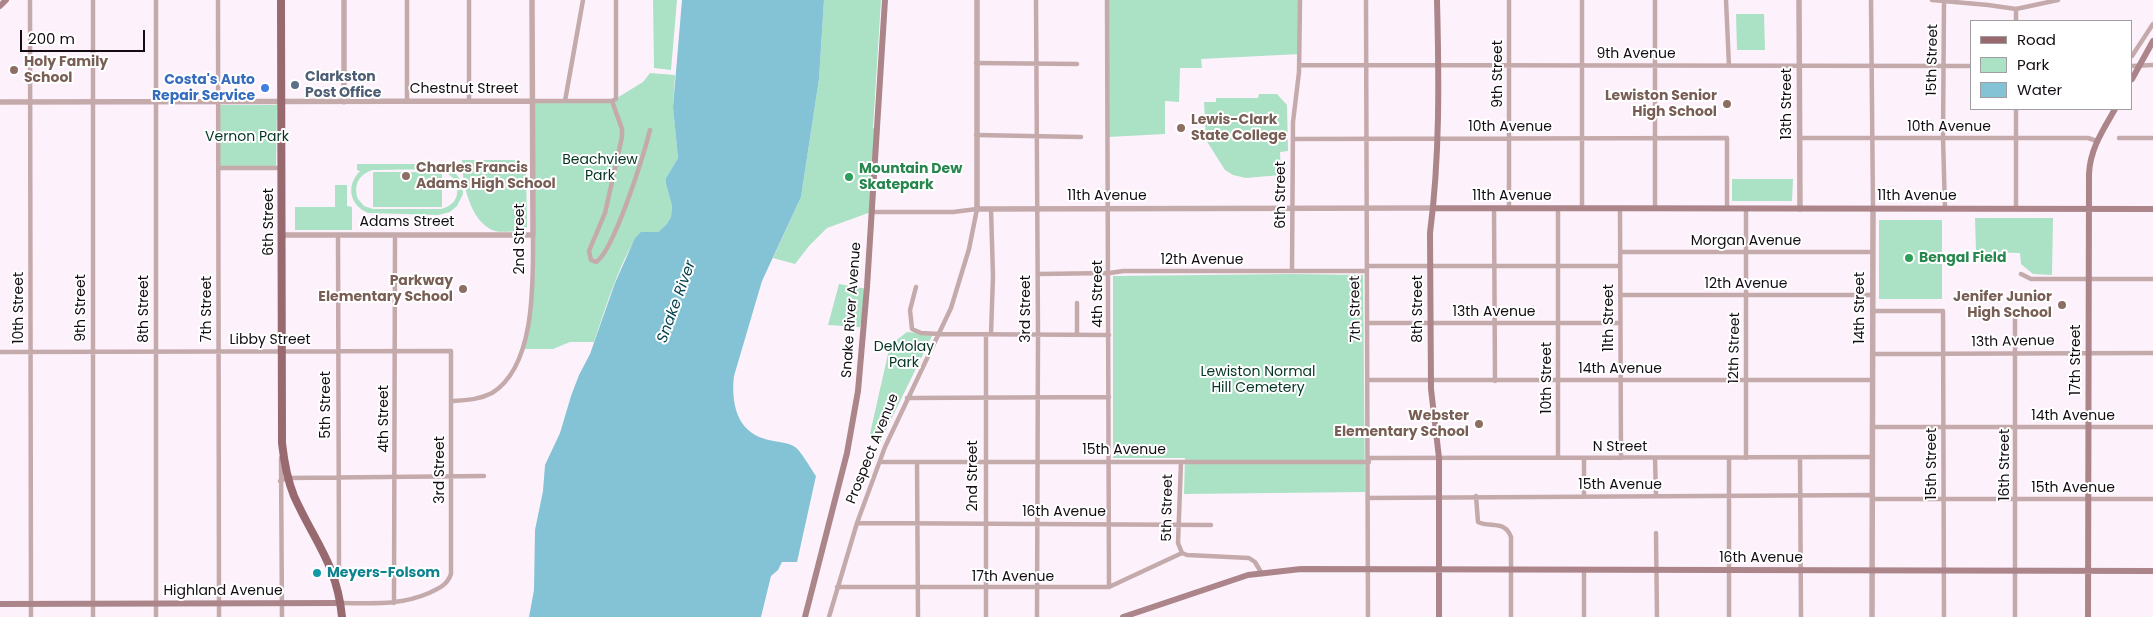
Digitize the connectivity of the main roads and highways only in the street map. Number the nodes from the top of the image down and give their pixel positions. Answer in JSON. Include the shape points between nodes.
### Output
{"nodes":[{"id":1,"x":6,"y":0,"type":"edge"},
{"id":2,"x":281,"y":0,"type":"edge"},
{"id":3,"x":885,"y":0,"type":"edge"},
{"id":4,"x":1437,"y":0,"type":"edge"},
{"id":5,"x":0,"y":6,"type":"edge"},
{"id":6,"x":2153,"y":41,"type":"edge"},
{"id":7,"x":2135,"y":66,"type":"edge"},
{"id":8,"x":2114,"y":110,"type":"edge"},
{"id":9,"x":1434,"y":208,"type":"junction"},
{"id":10,"x":2089,"y":209,"type":"junction"},
{"id":11,"x":2153,"y":209,"type":"edge"},
{"id":12,"x":1439,"y":569,"type":"junction"},
{"id":13,"x":2088,"y":571,"type":"junction"},
{"id":14,"x":2153,"y":571,"type":"edge"},
{"id":15,"x":341,"y":603,"type":"junction"},
{"id":16,"x":0,"y":604,"type":"edge"},
{"id":17,"x":342,"y":617,"type":"edge"},
{"id":18,"x":805,"y":617,"type":"edge"},
{"id":19,"x":1124,"y":617,"type":"edge"},
{"id":20,"x":1438,"y":617,"type":"edge"},
{"id":21,"x":2088,"y":617,"type":"edge"}],
"edges":[{"from":1,"to":5,"type":"main road"},
{"from":2,"to":15,"type":"main road","name":"6th Street","via":[[284,479],[320,543]]},
{"from":3,"to":18,"type":"main road","name":"Snake River Avenue","via":[[855,414]]},
{"from":4,"to":9,"type":"main road","name":"8th Street","via":[[1438,138]]},
{"from":6,"to":7,"type":"main road"},
{"from":8,"to":10,"type":"main road","name":"17th Street","via":[[2090,160]]},
{"from":9,"to":10,"type":"main road","name":"11th Avenue"},
{"from":9,"to":12,"type":"main road","name":"8th Street","via":[[1430,233],[1431,380],[1439,458]]},
{"from":10,"to":11,"type":"main road","name":"11th Avenue"},
{"from":10,"to":13,"type":"main road","name":"17th Street"},
{"from":12,"to":13,"type":"main road","name":"16th Avenue"},
{"from":12,"to":19,"type":"main road","name":"16th Avenue","via":[[1301,569],[1262,574]]},
{"from":12,"to":20,"type":"main road","name":"8th Street"},
{"from":13,"to":14,"type":"main road","name":"16th Avenue"},
{"from":13,"to":21,"type":"main road","name":"17th Street"},
{"from":15,"to":16,"type":"main road","name":"Highland Avenue"},
{"from":15,"to":17,"type":"main road"}]}
